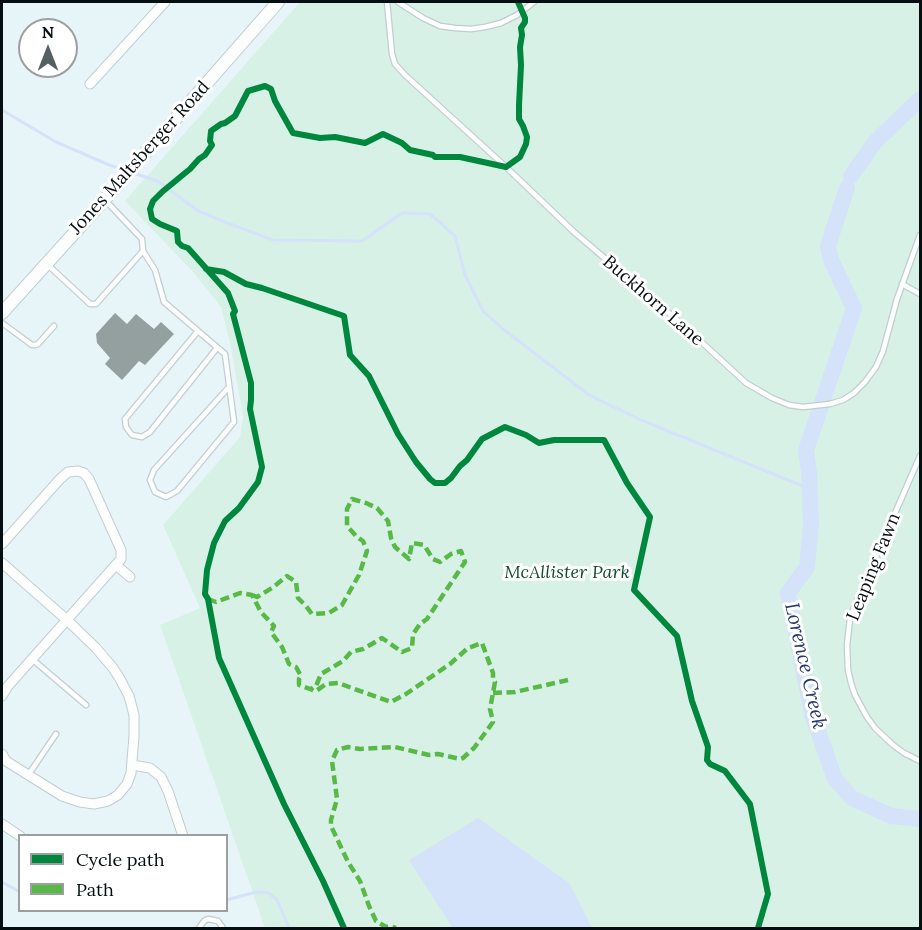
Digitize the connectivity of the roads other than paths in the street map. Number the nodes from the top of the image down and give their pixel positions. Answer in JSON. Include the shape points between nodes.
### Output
{"nodes":[{"id":1,"x":165,"y":2,"type":"edge"},
{"id":2,"x":278,"y":2,"type":"edge"},
{"id":3,"x":387,"y":2,"type":"edge"},
{"id":4,"x":398,"y":2,"type":"edge"},
{"id":5,"x":534,"y":2,"type":"edge"},
{"id":6,"x":90,"y":84,"type":"dead end"},
{"id":7,"x":105,"y":198,"type":"junction"},
{"id":8,"x":921,"y":235,"type":"edge"},
{"id":9,"x":143,"y":251,"type":"junction"},
{"id":10,"x":46,"y":263,"type":"junction"},
{"id":11,"x":903,"y":284,"type":"junction"},
{"id":12,"x":921,"y":294,"type":"edge"},
{"id":13,"x":2,"y":313,"type":"edge"},
{"id":14,"x":2,"y":323,"type":"edge"},
{"id":15,"x":54,"y":326,"type":"dead end"},
{"id":16,"x":198,"y":331,"type":"junction"},
{"id":17,"x":217,"y":348,"type":"junction"},
{"id":18,"x":230,"y":387,"type":"junction"},
{"id":19,"x":921,"y":456,"type":"edge"},
{"id":20,"x":2,"y":544,"type":"edge"},
{"id":21,"x":2,"y":563,"type":"edge"},
{"id":22,"x":116,"y":565,"type":"junction"},
{"id":23,"x":130,"y":577,"type":"dead end"},
{"id":24,"x":67,"y":620,"type":"junction"},
{"id":25,"x":32,"y":659,"type":"junction"},
{"id":26,"x":2,"y":696,"type":"edge"},
{"id":27,"x":86,"y":705,"type":"dead end"},
{"id":28,"x":56,"y":734,"type":"dead end"},
{"id":29,"x":2,"y":754,"type":"edge"},
{"id":30,"x":921,"y":761,"type":"edge"},
{"id":31,"x":132,"y":765,"type":"junction"},
{"id":32,"x":28,"y":775,"type":"junction"},
{"id":33,"x":2,"y":824,"type":"edge"},
{"id":34,"x":182,"y":834,"type":"edge"},
{"id":35,"x":18,"y":835,"type":"edge"},
{"id":36,"x":199,"y":928,"type":"edge"},
{"id":37,"x":223,"y":928,"type":"edge"}],
"edges":[{"from":1,"to":6,"type":"street"},
{"from":2,"to":7,"type":"main road","name":"Jones Maltsberger Road"},
{"from":3,"to":11,"type":"lane","name":"Buckhorn Lane","via":[[392,54],[405,75],[574,232],[760,392],[803,407],[837,402],[854,393],[876,367]]},
{"from":4,"to":5,"type":"lane","via":[[440,26],[471,29],[501,23]]},
{"from":7,"to":9,"type":"lane","via":[[142,239]]},
{"from":7,"to":10,"type":"main road","name":"Jones Maltsberger Road"},
{"from":8,"to":11,"type":"lane","name":"Buckhorn Lane"},
{"from":9,"to":10,"type":"lane","via":[[96,304],[90,304]]},
{"from":9,"to":16,"type":"lane","via":[[155,270],[164,302]]},
{"from":10,"to":13,"type":"main road","name":"Jones Maltsberger Road"},
{"from":11,"to":12,"type":"lane"},
{"from":14,"to":15,"type":"lane","via":[[32,345],[38,344]]},
{"from":16,"to":17,"type":"lane"},
{"from":16,"to":17,"type":"lane","via":[[125,419],[132,435],[142,437],[150,432]]},
{"from":17,"to":18,"type":"lane","via":[[225,354]]},
{"from":18,"to":18,"type":"lane","via":[[234,422],[177,491],[166,497],[155,492],[150,480],[154,470]]},
{"from":19,"to":30,"type":"lane","name":"Leaping Fawn","via":[[854,607],[847,645],[851,683],[867,717],[893,745]]},
{"from":20,"to":22,"type":"street","via":[[60,479],[68,472],[78,471],[90,479],[121,550]]},
{"from":21,"to":24,"type":"street"},
{"from":22,"to":23,"type":"street"},
{"from":22,"to":24,"type":"street"},
{"from":24,"to":25,"type":"street"},
{"from":24,"to":31,"type":"street","via":[[102,654],[129,696],[134,715]]},
{"from":25,"to":26,"type":"street"},
{"from":25,"to":27,"type":"lane"},
{"from":28,"to":32,"type":"lane"},
{"from":29,"to":32,"type":"street"},
{"from":31,"to":32,"type":"street","via":[[127,784],[118,795],[94,804],[62,796]]},
{"from":31,"to":34,"type":"street","via":[[150,768],[161,777]]},
{"from":33,"to":35,"type":"street"},
{"from":36,"to":37,"type":"lane","via":[[204,921],[213,919]]}]}
